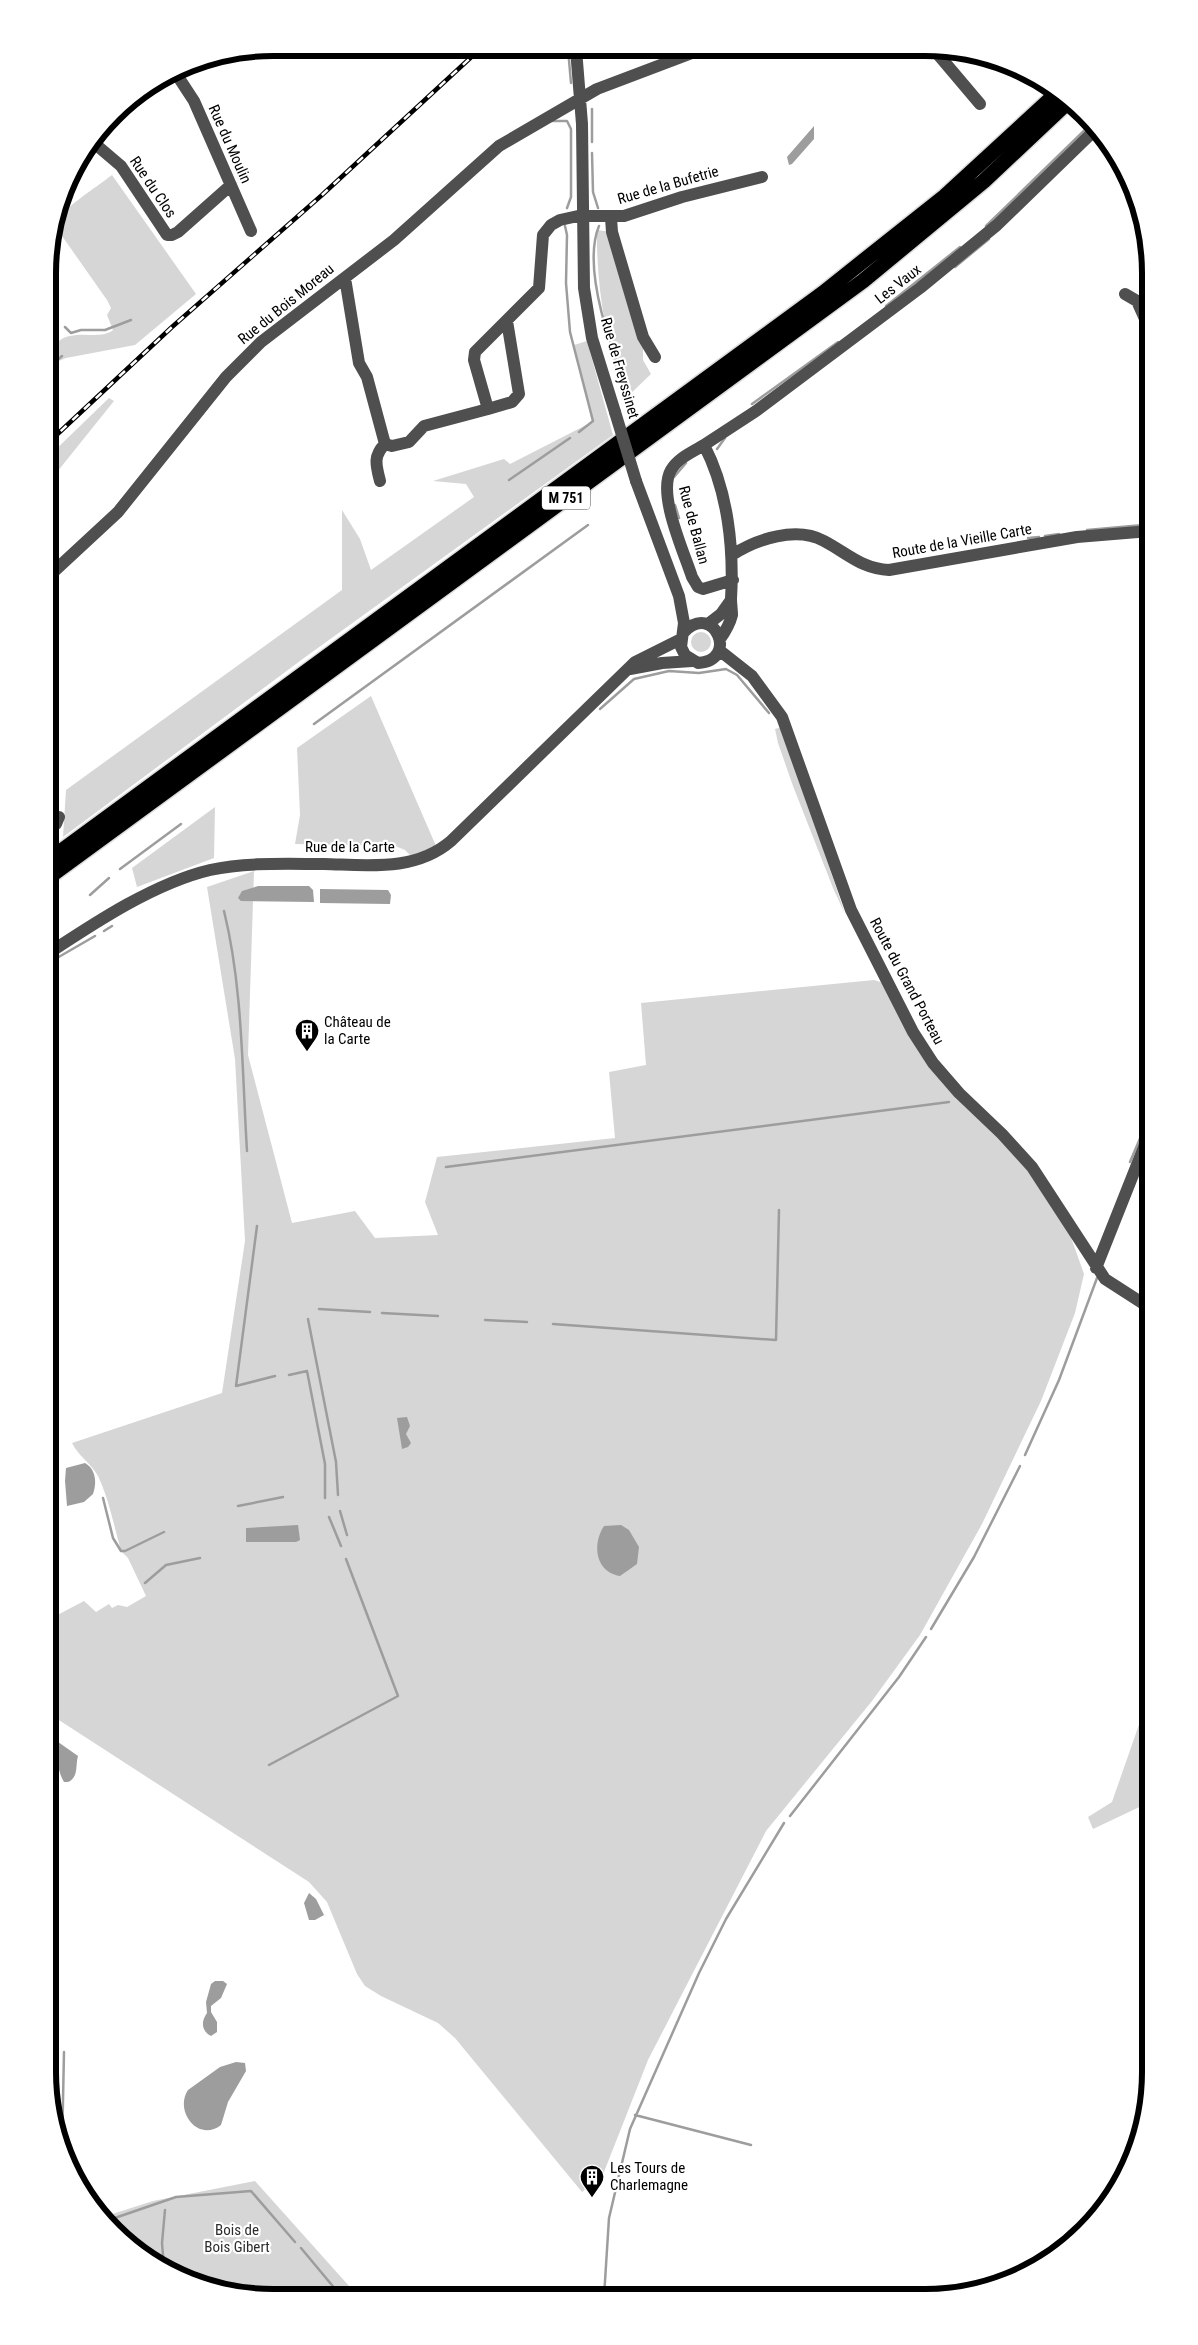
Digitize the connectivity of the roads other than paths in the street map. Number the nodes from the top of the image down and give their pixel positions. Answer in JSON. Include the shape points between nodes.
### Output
{"nodes":[{"id":1,"x":577,"y":56,"type":"edge"},
{"id":2,"x":684,"y":56,"type":"edge"},
{"id":3,"x":940,"y":57,"type":"edge"},
{"id":4,"x":179,"y":78,"type":"edge"},
{"id":5,"x":580,"y":98,"type":"junction"},
{"id":6,"x":1053,"y":98,"type":"edge"},
{"id":7,"x":980,"y":104,"type":"dead end"},
{"id":8,"x":1063,"y":106,"type":"edge"},
{"id":9,"x":1091,"y":134,"type":"edge"},
{"id":10,"x":98,"y":146,"type":"edge"},
{"id":11,"x":762,"y":177,"type":"dead end"},
{"id":12,"x":231,"y":185,"type":"junction"},
{"id":13,"x":583,"y":216,"type":"junction"},
{"id":14,"x":611,"y":218,"type":"junction"},
{"id":15,"x":251,"y":231,"type":"dead end"},
{"id":16,"x":345,"y":278,"type":"junction"},
{"id":17,"x":1125,"y":294,"type":"dead end"},
{"id":18,"x":1142,"y":312,"type":"edge"},
{"id":19,"x":506,"y":321,"type":"junction"},
{"id":20,"x":655,"y":357,"type":"dead end"},
{"id":21,"x":488,"y":409,"type":"junction"},
{"id":22,"x":385,"y":444,"type":"junction"},
{"id":23,"x":704,"y":444,"type":"junction"},
{"id":24,"x":380,"y":481,"type":"dead end"},
{"id":25,"x":1142,"y":531,"type":"edge"},
{"id":26,"x":732,"y":554,"type":"junction"},
{"id":27,"x":56,"y":570,"type":"edge"},
{"id":28,"x":733,"y":580,"type":"junction"},
{"id":29,"x":679,"y":596,"type":"junction"},
{"id":30,"x":731,"y":600,"type":"junction"},
{"id":31,"x":706,"y":624,"type":"junction"},
{"id":32,"x":683,"y":635,"type":"junction"},
{"id":33,"x":720,"y":645,"type":"junction"},
{"id":34,"x":692,"y":661,"type":"junction"},
{"id":35,"x":627,"y":670,"type":"junction"},
{"id":36,"x":56,"y":855,"type":"edge"},
{"id":37,"x":56,"y":872,"type":"edge"},
{"id":38,"x":56,"y":949,"type":"edge"},
{"id":39,"x":1142,"y":1152,"type":"edge"},
{"id":40,"x":1096,"y":1268,"type":"junction"},
{"id":41,"x":1142,"y":1303,"type":"edge"}],
"edges":[{"from":1,"to":5,"type":"street","name":"Rue de Freyssinet"},
{"from":2,"to":5,"type":"street","name":"Rue du Bois Moreau"},
{"from":3,"to":7,"type":"street"},
{"from":4,"to":12,"type":"street","name":"Rue du Moulin","via":[[194,101]]},
{"from":5,"to":13,"type":"street","name":"Rue de Freyssinet"},
{"from":5,"to":16,"type":"street","name":"Rue du Bois Moreau","via":[[499,146],[394,240]]},
{"from":6,"to":36,"type":"highway","number":"M 751","via":[[945,196],[823,294]]},
{"from":8,"to":37,"type":"highway","number":"M 751","via":[[969,194],[863,281]]},
{"from":9,"to":23,"type":"street","name":"Les Vaux","via":[[997,225],[934,277],[756,410]]},
{"from":10,"to":12,"type":"street","name":"Rue du Clos","via":[[121,166],[167,235],[178,232]]},
{"from":11,"to":14,"type":"street","name":"Rue de la Bufetrie"},
{"from":12,"to":15,"type":"street","name":"Rue du Moulin"},
{"from":13,"to":14,"type":"street","name":"Rue de la Bufetrie"},
{"from":13,"to":19,"type":"street","name":"Rue de la Bufetrie","via":[[560,220],[546,230],[541,244],[539,288]]},
{"from":13,"to":29,"type":"street","name":"Rue de Freyssinet","bridge":true,"via":[[586,309],[592,338],[636,481]]},
{"from":14,"to":20,"type":"street","via":[[612,232],[643,337]]},
{"from":16,"to":22,"type":"street","via":[[359,363],[367,377]]},
{"from":16,"to":27,"type":"street","name":"Rue du Bois Moreau","via":[[254,348],[226,377],[118,512]]},
{"from":17,"to":18,"type":"street","via":[[1137,301]]},
{"from":19,"to":21,"type":"street","name":"Rue de la Bufetrie","via":[[474,356]]},
{"from":19,"to":21,"type":"street","via":[[519,394],[512,402]]},
{"from":21,"to":22,"type":"street","via":[[424,426],[408,442],[392,446]]},
{"from":22,"to":24,"type":"street","via":[[375,459]]},
{"from":23,"to":26,"type":"street","name":"Rue de Ballan","via":[[718,481]]},
{"from":23,"to":28,"type":"street","name":"Rue de Ballan","via":[[671,470],[666,483],[667,500],[698,587]]},
{"from":25,"to":26,"type":"street","name":"Route de la Vieille Carte","via":[[1097,534],[889,570],[867,567],[822,540],[803,534],[771,538]]},
{"from":26,"to":28,"type":"street"},
{"from":28,"to":30,"type":"street"},
{"from":29,"to":31,"type":"street"},
{"from":29,"to":32,"type":"street"},
{"from":30,"to":31,"type":"street","via":[[721,614]]},
{"from":30,"to":33,"type":"street","via":[[730,621]]},
{"from":31,"to":32,"type":"street","via":[[696,624]]},
{"from":31,"to":33,"type":"street","via":[[718,633]]},
{"from":32,"to":34,"type":"street","via":[[681,647]]},
{"from":32,"to":35,"type":"street","name":"Rue de la Carte","via":[[635,662]]},
{"from":33,"to":34,"type":"street","via":[[716,656],[704,662]]},
{"from":33,"to":40,"type":"street","name":"Route du Grand Porteau","via":[[752,676],[782,717],[851,910],[913,1032],[933,1063],[959,1093],[1032,1167]]},
{"from":34,"to":35,"type":"street","via":[[662,662]]},
{"from":35,"to":38,"type":"street","name":"Rue de la Carte","via":[[451,841],[428,856],[398,864],[257,865],[212,870],[167,885]]},
{"from":39,"to":40,"type":"street"},
{"from":40,"to":41,"type":"street","name":"Route du Grand Porteau","via":[[1105,1279]]}]}
